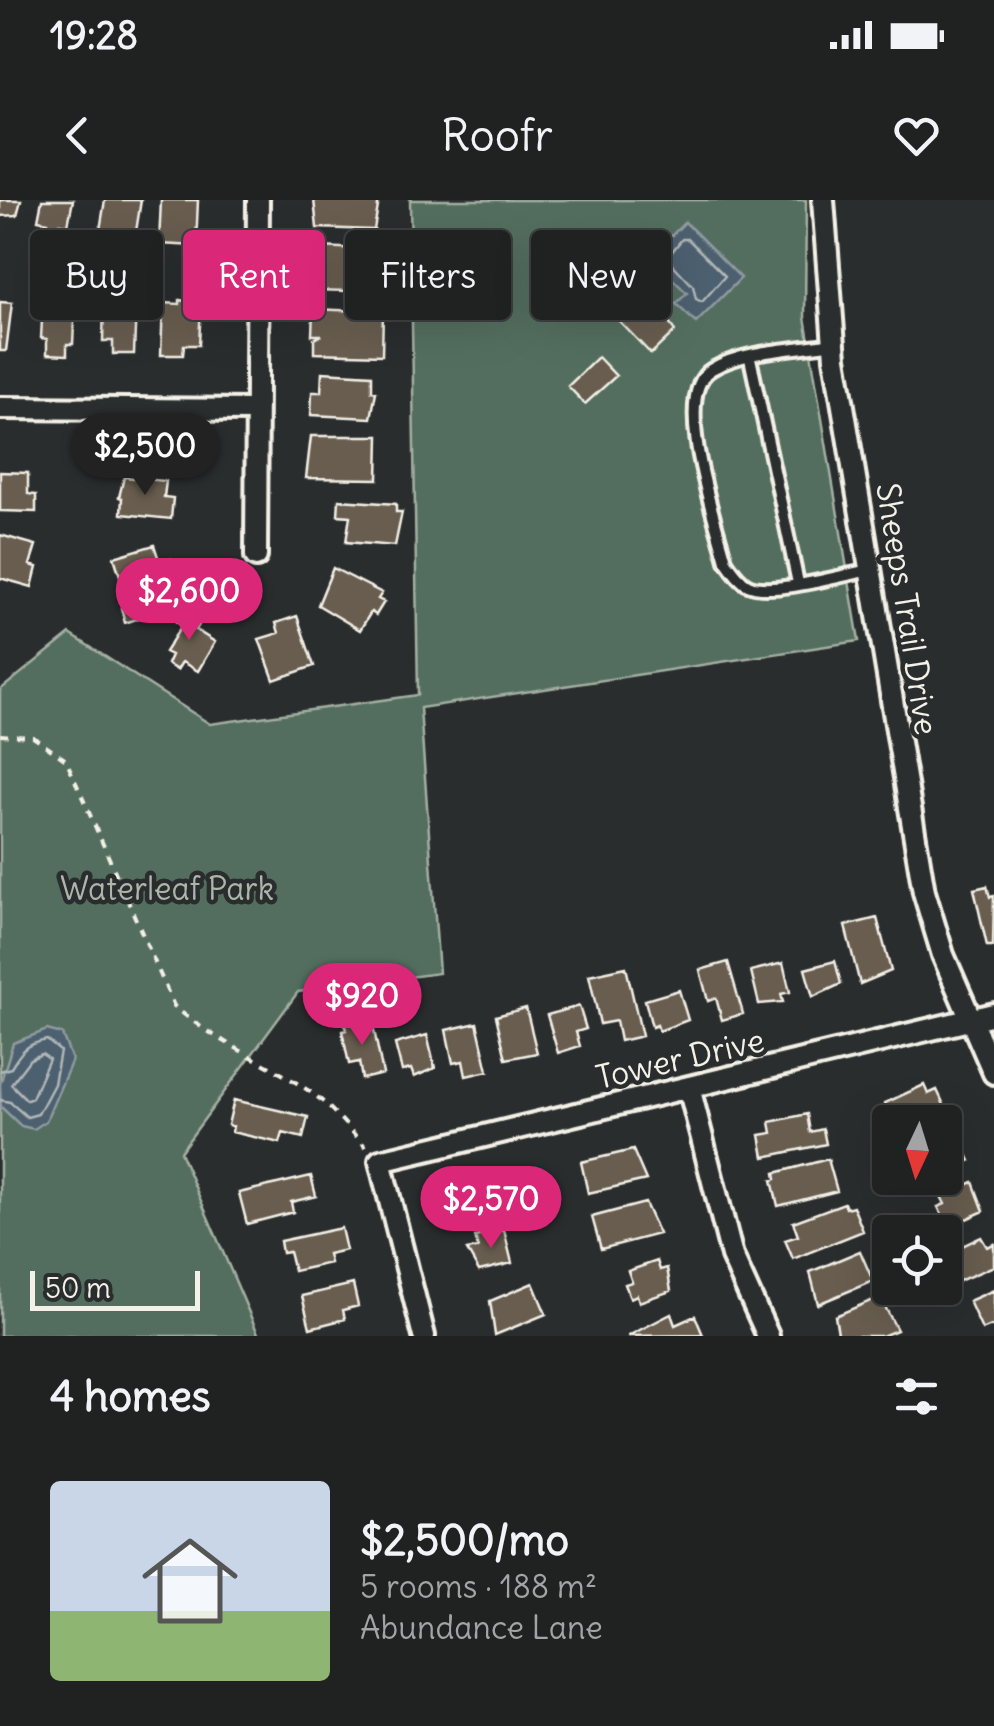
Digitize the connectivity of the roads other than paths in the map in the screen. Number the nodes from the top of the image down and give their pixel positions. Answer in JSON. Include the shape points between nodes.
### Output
{"nodes":[{"id":1,"x":258,"y":200,"type":"edge"},
{"id":2,"x":823,"y":200,"type":"edge"},
{"id":3,"x":834,"y":343,"type":"junction"},
{"id":4,"x":750,"y":358,"type":"junction"},
{"id":5,"x":0,"y":408,"type":"edge"},
{"id":6,"x":254,"y":410,"type":"junction"},
{"id":7,"x":256,"y":556,"type":"dead end"},
{"id":8,"x":870,"y":570,"type":"junction"},
{"id":9,"x":798,"y":583,"type":"junction"},
{"id":10,"x":994,"y":1014,"type":"edge"},
{"id":11,"x":970,"y":1020,"type":"junction"},
{"id":12,"x":994,"y":1073,"type":"edge"},
{"id":13,"x":689,"y":1088,"type":"junction"},
{"id":14,"x":424,"y":1336,"type":"edge"},
{"id":15,"x":768,"y":1336,"type":"edge"}],
"edges":[{"from":1,"to":6,"type":"street"},
{"from":2,"to":3,"type":"street","name":"Sheeps Trail Drive"},
{"from":3,"to":4,"type":"lane"},
{"from":3,"to":8,"type":"street","name":"Sheeps Trail Drive"},
{"from":4,"to":9,"type":"lane"},
{"from":4,"to":9,"type":"lane","via":[[710,369],[695,389],[693,424],[726,560],[750,586]]},
{"from":5,"to":6,"type":"street"},
{"from":6,"to":7,"type":"street"},
{"from":8,"to":9,"type":"lane"},
{"from":8,"to":11,"type":"street","name":"Sheeps Trail Drive","via":[[924,892]]},
{"from":10,"to":11,"type":"street","name":"Tower Drive"},
{"from":11,"to":12,"type":"street","name":"Sheeps Trail Drive"},
{"from":11,"to":13,"type":"street","name":"Tower Drive"},
{"from":13,"to":14,"type":"street","name":"Tower Drive","via":[[380,1161]]},
{"from":13,"to":15,"type":"street","via":[[732,1256]]}]}
